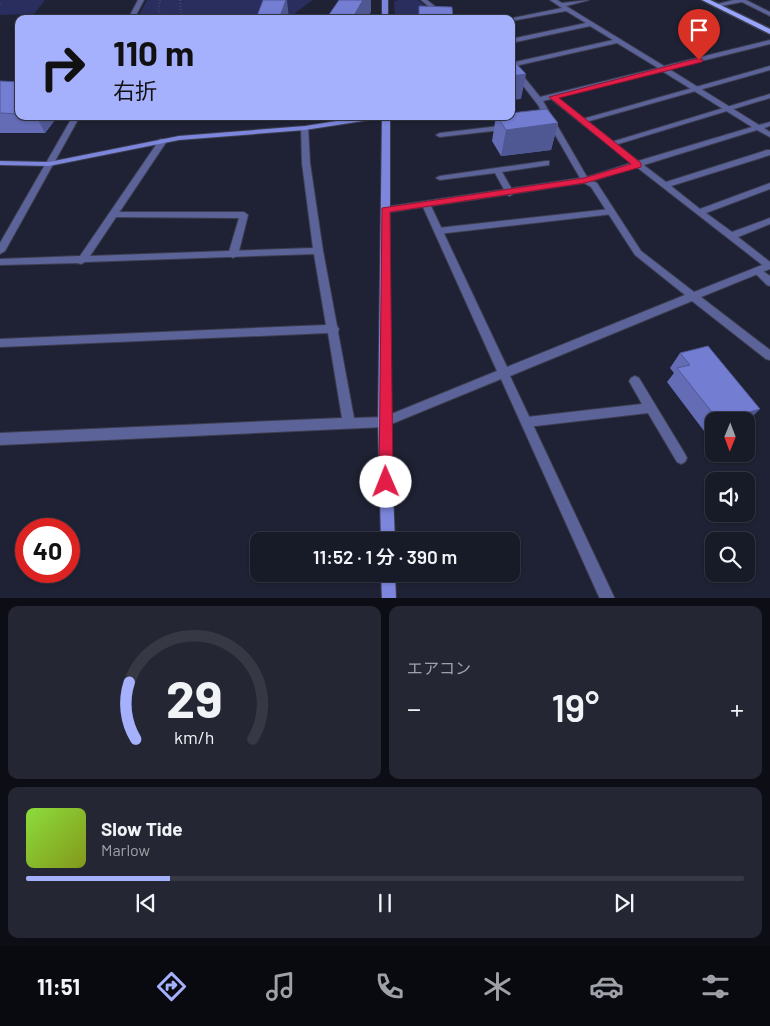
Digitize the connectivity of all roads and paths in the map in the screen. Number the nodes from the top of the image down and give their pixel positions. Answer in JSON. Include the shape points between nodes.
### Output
{"nodes":[{"id":1,"x":141,"y":0,"type":"edge"},
{"id":2,"x":160,"y":0,"type":"edge"},
{"id":3,"x":180,"y":0,"type":"edge"},
{"id":4,"x":385,"y":0,"type":"edge"},
{"id":5,"x":424,"y":0,"type":"edge"},
{"id":6,"x":553,"y":0,"type":"edge"},
{"id":7,"x":586,"y":0,"type":"edge"},
{"id":8,"x":705,"y":0,"type":"edge"},
{"id":9,"x":743,"y":0,"type":"edge"},
{"id":10,"x":716,"y":5,"type":"junction"},
{"id":11,"x":563,"y":7,"type":"junction"},
{"id":12,"x":769,"y":12,"type":"edge"},
{"id":13,"x":133,"y":15,"type":"edge"},
{"id":14,"x":161,"y":15,"type":"edge"},
{"id":15,"x":182,"y":15,"type":"edge"},
{"id":16,"x":386,"y":15,"type":"edge"},
{"id":17,"x":443,"y":15,"type":"edge"},
{"id":18,"x":515,"y":18,"type":"edge"},
{"id":19,"x":590,"y":24,"type":"junction"},
{"id":20,"x":770,"y":32,"type":"edge"},
{"id":21,"x":515,"y":40,"type":"edge"},
{"id":22,"x":617,"y":41,"type":"junction"},
{"id":23,"x":770,"y":42,"type":"edge"},
{"id":24,"x":515,"y":65,"type":"edge"},
{"id":25,"x":770,"y":68,"type":"edge"},
{"id":26,"x":664,"y":69,"type":"junction"},
{"id":27,"x":515,"y":74,"type":"edge"},
{"id":28,"x":696,"y":89,"type":"junction"},
{"id":29,"x":770,"y":96,"type":"edge"},
{"id":30,"x":553,"y":97,"type":"junction"},
{"id":31,"x":538,"y":100,"type":"junction"},
{"id":32,"x":727,"y":108,"type":"junction"},
{"id":33,"x":75,"y":120,"type":"edge"},
{"id":34,"x":358,"y":120,"type":"edge"},
{"id":35,"x":385,"y":120,"type":"edge"},
{"id":36,"x":583,"y":120,"type":"junction"},
{"id":37,"x":551,"y":122,"type":"junction"},
{"id":38,"x":542,"y":123,"type":"edge"},
{"id":39,"x":770,"y":124,"type":"edge"},
{"id":40,"x":514,"y":126,"type":"edge"},
{"id":41,"x":305,"y":128,"type":"junction"},
{"id":42,"x":758,"y":128,"type":"junction"},
{"id":43,"x":440,"y":135,"type":"dead end"},
{"id":44,"x":770,"y":135,"type":"edge"},
{"id":45,"x":163,"y":140,"type":"junction"},
{"id":46,"x":612,"y":143,"type":"junction"},
{"id":47,"x":770,"y":152,"type":"edge"},
{"id":48,"x":0,"y":163,"type":"edge"},
{"id":49,"x":546,"y":163,"type":"dead end"},
{"id":50,"x":49,"y":164,"type":"junction"},
{"id":51,"x":638,"y":165,"type":"junction"},
{"id":52,"x":497,"y":170,"type":"junction"},
{"id":53,"x":440,"y":178,"type":"dead end"},
{"id":54,"x":585,"y":180,"type":"junction"},
{"id":55,"x":666,"y":185,"type":"junction"},
{"id":56,"x":770,"y":186,"type":"edge"},
{"id":57,"x":510,"y":192,"type":"junction"},
{"id":58,"x":426,"y":205,"type":"junction"},
{"id":59,"x":385,"y":210,"type":"junction"},
{"id":60,"x":610,"y":212,"type":"junction"},
{"id":61,"x":700,"y":212,"type":"junction"},
{"id":62,"x":112,"y":215,"type":"junction"},
{"id":63,"x":770,"y":221,"type":"edge"},
{"id":64,"x":438,"y":231,"type":"junction"},
{"id":65,"x":730,"y":236,"type":"junction"},
{"id":66,"x":0,"y":251,"type":"edge"},
{"id":67,"x":318,"y":251,"type":"junction"},
{"id":68,"x":233,"y":255,"type":"junction"},
{"id":69,"x":81,"y":261,"type":"junction"},
{"id":70,"x":0,"y":262,"type":"edge"},
{"id":71,"x":769,"y":265,"type":"edge"},
{"id":72,"x":757,"y":270,"type":"junction"},
{"id":73,"x":770,"y":282,"type":"edge"},
{"id":74,"x":693,"y":296,"type":"junction"},
{"id":75,"x":334,"y":329,"type":"junction"},
{"id":76,"x":0,"y":343,"type":"edge"},
{"id":77,"x":770,"y":356,"type":"edge"},
{"id":78,"x":504,"y":373,"type":"junction"},
{"id":79,"x":635,"y":381,"type":"dead end"},
{"id":80,"x":651,"y":408,"type":"junction"},
{"id":81,"x":384,"y":422,"type":"junction"},
{"id":82,"x":527,"y":422,"type":"junction"},
{"id":83,"x":350,"y":424,"type":"junction"},
{"id":84,"x":0,"y":439,"type":"edge"},
{"id":85,"x":681,"y":458,"type":"dead end"},
{"id":86,"x":388,"y":532,"type":"edge"},
{"id":87,"x":388,"y":582,"type":"edge"},
{"id":88,"x":389,"y":598,"type":"edge"},
{"id":89,"x":608,"y":598,"type":"edge"}],
"edges":[{"from":1,"to":13,"type":"street"},
{"from":2,"to":14,"type":"path","via":[[157,10]]},
{"from":3,"to":15,"type":"path"},
{"from":4,"to":16,"type":"street"},
{"from":5,"to":17,"type":"street"},
{"from":6,"to":11,"type":"street"},
{"from":7,"to":11,"type":"street"},
{"from":8,"to":10,"type":"main road"},
{"from":9,"to":10,"type":"street"},
{"from":9,"to":12,"type":"street"},
{"from":10,"to":20,"type":"main road"},
{"from":11,"to":18,"type":"street"},
{"from":11,"to":19,"type":"street"},
{"from":19,"to":21,"type":"street"},
{"from":19,"to":22,"type":"street"},
{"from":22,"to":24,"type":"street"},
{"from":22,"to":26,"type":"street"},
{"from":23,"to":26,"type":"street"},
{"from":25,"to":28,"type":"street"},
{"from":26,"to":28,"type":"street"},
{"from":26,"to":30,"type":"street"},
{"from":27,"to":31,"type":"street"},
{"from":28,"to":32,"type":"street"},
{"from":28,"to":36,"type":"street"},
{"from":29,"to":32,"type":"street"},
{"from":30,"to":31,"type":"street"},
{"from":30,"to":36,"type":"street"},
{"from":31,"to":37,"type":"street"},
{"from":32,"to":42,"type":"street"},
{"from":32,"to":46,"type":"street"},
{"from":33,"to":50,"type":"street"},
{"from":34,"to":41,"type":"street"},
{"from":35,"to":59,"type":"street"},
{"from":36,"to":46,"type":"street"},
{"from":37,"to":38,"type":"street"},
{"from":37,"to":54,"type":"street"},
{"from":39,"to":42,"type":"street"},
{"from":40,"to":43,"type":"street"},
{"from":41,"to":45,"type":"street"},
{"from":41,"to":67,"type":"street","via":[[306,163]]},
{"from":42,"to":44,"type":"street"},
{"from":42,"to":51,"type":"street"},
{"from":45,"to":50,"type":"street"},
{"from":45,"to":62,"type":"street"},
{"from":46,"to":51,"type":"street"},
{"from":47,"to":55,"type":"street"},
{"from":48,"to":50,"type":"street"},
{"from":49,"to":52,"type":"street"},
{"from":50,"to":66,"type":"street"},
{"from":51,"to":54,"type":"street"},
{"from":51,"to":55,"type":"street"},
{"from":52,"to":53,"type":"street"},
{"from":52,"to":57,"type":"street"},
{"from":54,"to":57,"type":"street"},
{"from":54,"to":60,"type":"street","via":[[594,185]]},
{"from":55,"to":61,"type":"street"},
{"from":56,"to":61,"type":"street"},
{"from":57,"to":58,"type":"street"},
{"from":58,"to":59,"type":"street"},
{"from":58,"to":64,"type":"street"},
{"from":59,"to":81,"type":"street"},
{"from":60,"to":64,"type":"street"},
{"from":60,"to":74,"type":"street","via":[[638,253]]},
{"from":61,"to":65,"type":"street"},
{"from":62,"to":68,"type":"street","via":[[244,215]]},
{"from":62,"to":69,"type":"street"},
{"from":63,"to":65,"type":"street"},
{"from":64,"to":78,"type":"street"},
{"from":65,"to":71,"type":"street"},
{"from":67,"to":68,"type":"street"},
{"from":67,"to":75,"type":"street"},
{"from":68,"to":69,"type":"street"},
{"from":69,"to":70,"type":"street"},
{"from":71,"to":72,"type":"street"},
{"from":72,"to":73,"type":"street"},
{"from":72,"to":74,"type":"street"},
{"from":74,"to":77,"type":"street"},
{"from":74,"to":78,"type":"street"},
{"from":75,"to":76,"type":"street"},
{"from":75,"to":83,"type":"street"},
{"from":78,"to":81,"type":"street"},
{"from":78,"to":82,"type":"street"},
{"from":79,"to":80,"type":"street"},
{"from":80,"to":82,"type":"street"},
{"from":80,"to":85,"type":"street"},
{"from":81,"to":83,"type":"street"},
{"from":81,"to":86,"type":"street"},
{"from":82,"to":89,"type":"street"},
{"from":83,"to":84,"type":"street"},
{"from":87,"to":88,"type":"street"}]}
